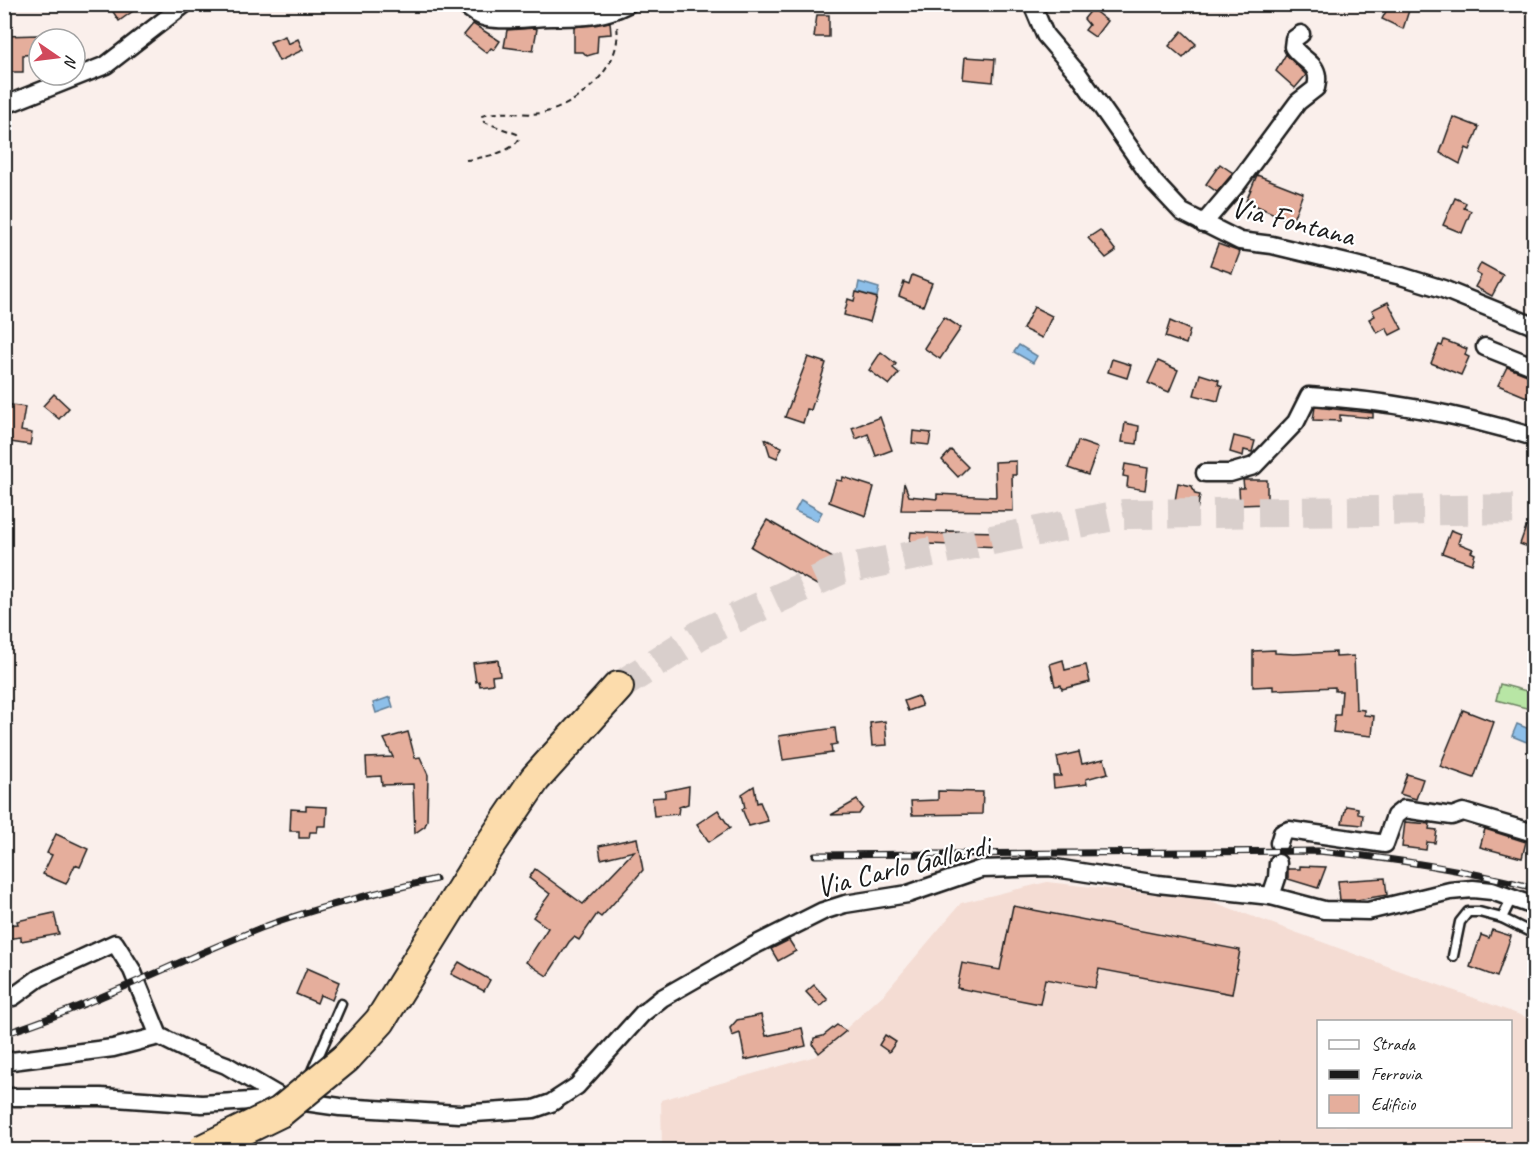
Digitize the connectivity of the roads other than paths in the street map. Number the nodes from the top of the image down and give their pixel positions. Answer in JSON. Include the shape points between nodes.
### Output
{"nodes":[{"id":1,"x":185,"y":4,"type":"edge"},
{"id":2,"x":464,"y":4,"type":"edge"},
{"id":3,"x":1032,"y":4,"type":"edge"},
{"id":4,"x":622,"y":8,"type":"edge"},
{"id":5,"x":1301,"y":34,"type":"dead end"},
{"id":6,"x":4,"y":103,"type":"edge"},
{"id":7,"x":1203,"y":224,"type":"junction"},
{"id":8,"x":1534,"y":326,"type":"edge"},
{"id":9,"x":1485,"y":347,"type":"dead end"},
{"id":10,"x":1534,"y":363,"type":"edge"},
{"id":11,"x":1534,"y":437,"type":"edge"},
{"id":12,"x":1205,"y":473,"type":"dead end"},
{"id":13,"x":618,"y":687,"type":"tunnel mouth"},
{"id":14,"x":1534,"y":833,"type":"edge"},
{"id":15,"x":1279,"y":843,"type":"dead end"},
{"id":16,"x":1278,"y":863,"type":"dead end"},
{"id":17,"x":1271,"y":896,"type":"junction"},
{"id":18,"x":1512,"y":897,"type":"junction"},
{"id":19,"x":1534,"y":906,"type":"edge"},
{"id":20,"x":1502,"y":918,"type":"junction"},
{"id":21,"x":1534,"y":934,"type":"edge"},
{"id":22,"x":1452,"y":956,"type":"dead end"},
{"id":23,"x":4,"y":999,"type":"edge"},
{"id":24,"x":341,"y":1004,"type":"dead end"},
{"id":25,"x":159,"y":1036,"type":"junction"},
{"id":26,"x":4,"y":1062,"type":"edge"},
{"id":27,"x":4,"y":1097,"type":"edge"},
{"id":28,"x":293,"y":1100,"type":"junction"},
{"id":29,"x":202,"y":1150,"type":"edge"}],
"edges":[{"from":1,"to":6,"type":"street","via":[[106,65]]},
{"from":2,"to":4,"type":"street","via":[[488,18],[581,18]]},
{"from":3,"to":7,"type":"street","name":"Via Fontana","via":[[1045,35],[1079,75],[1154,182],[1182,212]]},
{"from":5,"to":7,"type":"street","via":[[1294,39],[1293,46],[1316,66],[1316,88],[1298,102]]},
{"from":7,"to":8,"type":"street","name":"Via Fontana","via":[[1240,241],[1401,276]]},
{"from":9,"to":10,"type":"street","via":[[1530,365]]},
{"from":11,"to":12,"type":"street","via":[[1471,418],[1309,396],[1296,422],[1254,466],[1230,473]]},
{"from":13,"to":29,"type":"highway","bridge":true,"via":[[535,779],[380,1021],[346,1058],[280,1112]]},
{"from":14,"to":15,"type":"street","via":[[1463,812],[1452,816],[1404,809],[1395,816],[1385,844],[1289,830],[1282,833]]},
{"from":16,"to":17,"type":"street"},
{"from":17,"to":18,"type":"street","name":"Via Carlo Gallardi","via":[[1324,910],[1357,911],[1450,891],[1473,889]]},
{"from":17,"to":28,"type":"street","name":"Via Carlo Gallardi","via":[[1049,867],[981,869],[908,894],[823,911],[683,984],[642,1014],[586,1078],[551,1103],[459,1114],[340,1107]]},
{"from":18,"to":19,"type":"street","name":"Via Carlo Gallardi"},
{"from":18,"to":20,"type":"lane"},
{"from":20,"to":21,"type":"lane"},
{"from":20,"to":22,"type":"lane","via":[[1468,912],[1460,922]]},
{"from":23,"to":25,"type":"street","via":[[115,943],[132,970]]},
{"from":24,"to":28,"type":"lane"},
{"from":25,"to":26,"type":"street","via":[[113,1048]]},
{"from":25,"to":28,"type":"street"},
{"from":27,"to":28,"type":"street","via":[[101,1097],[202,1104]]}]}
